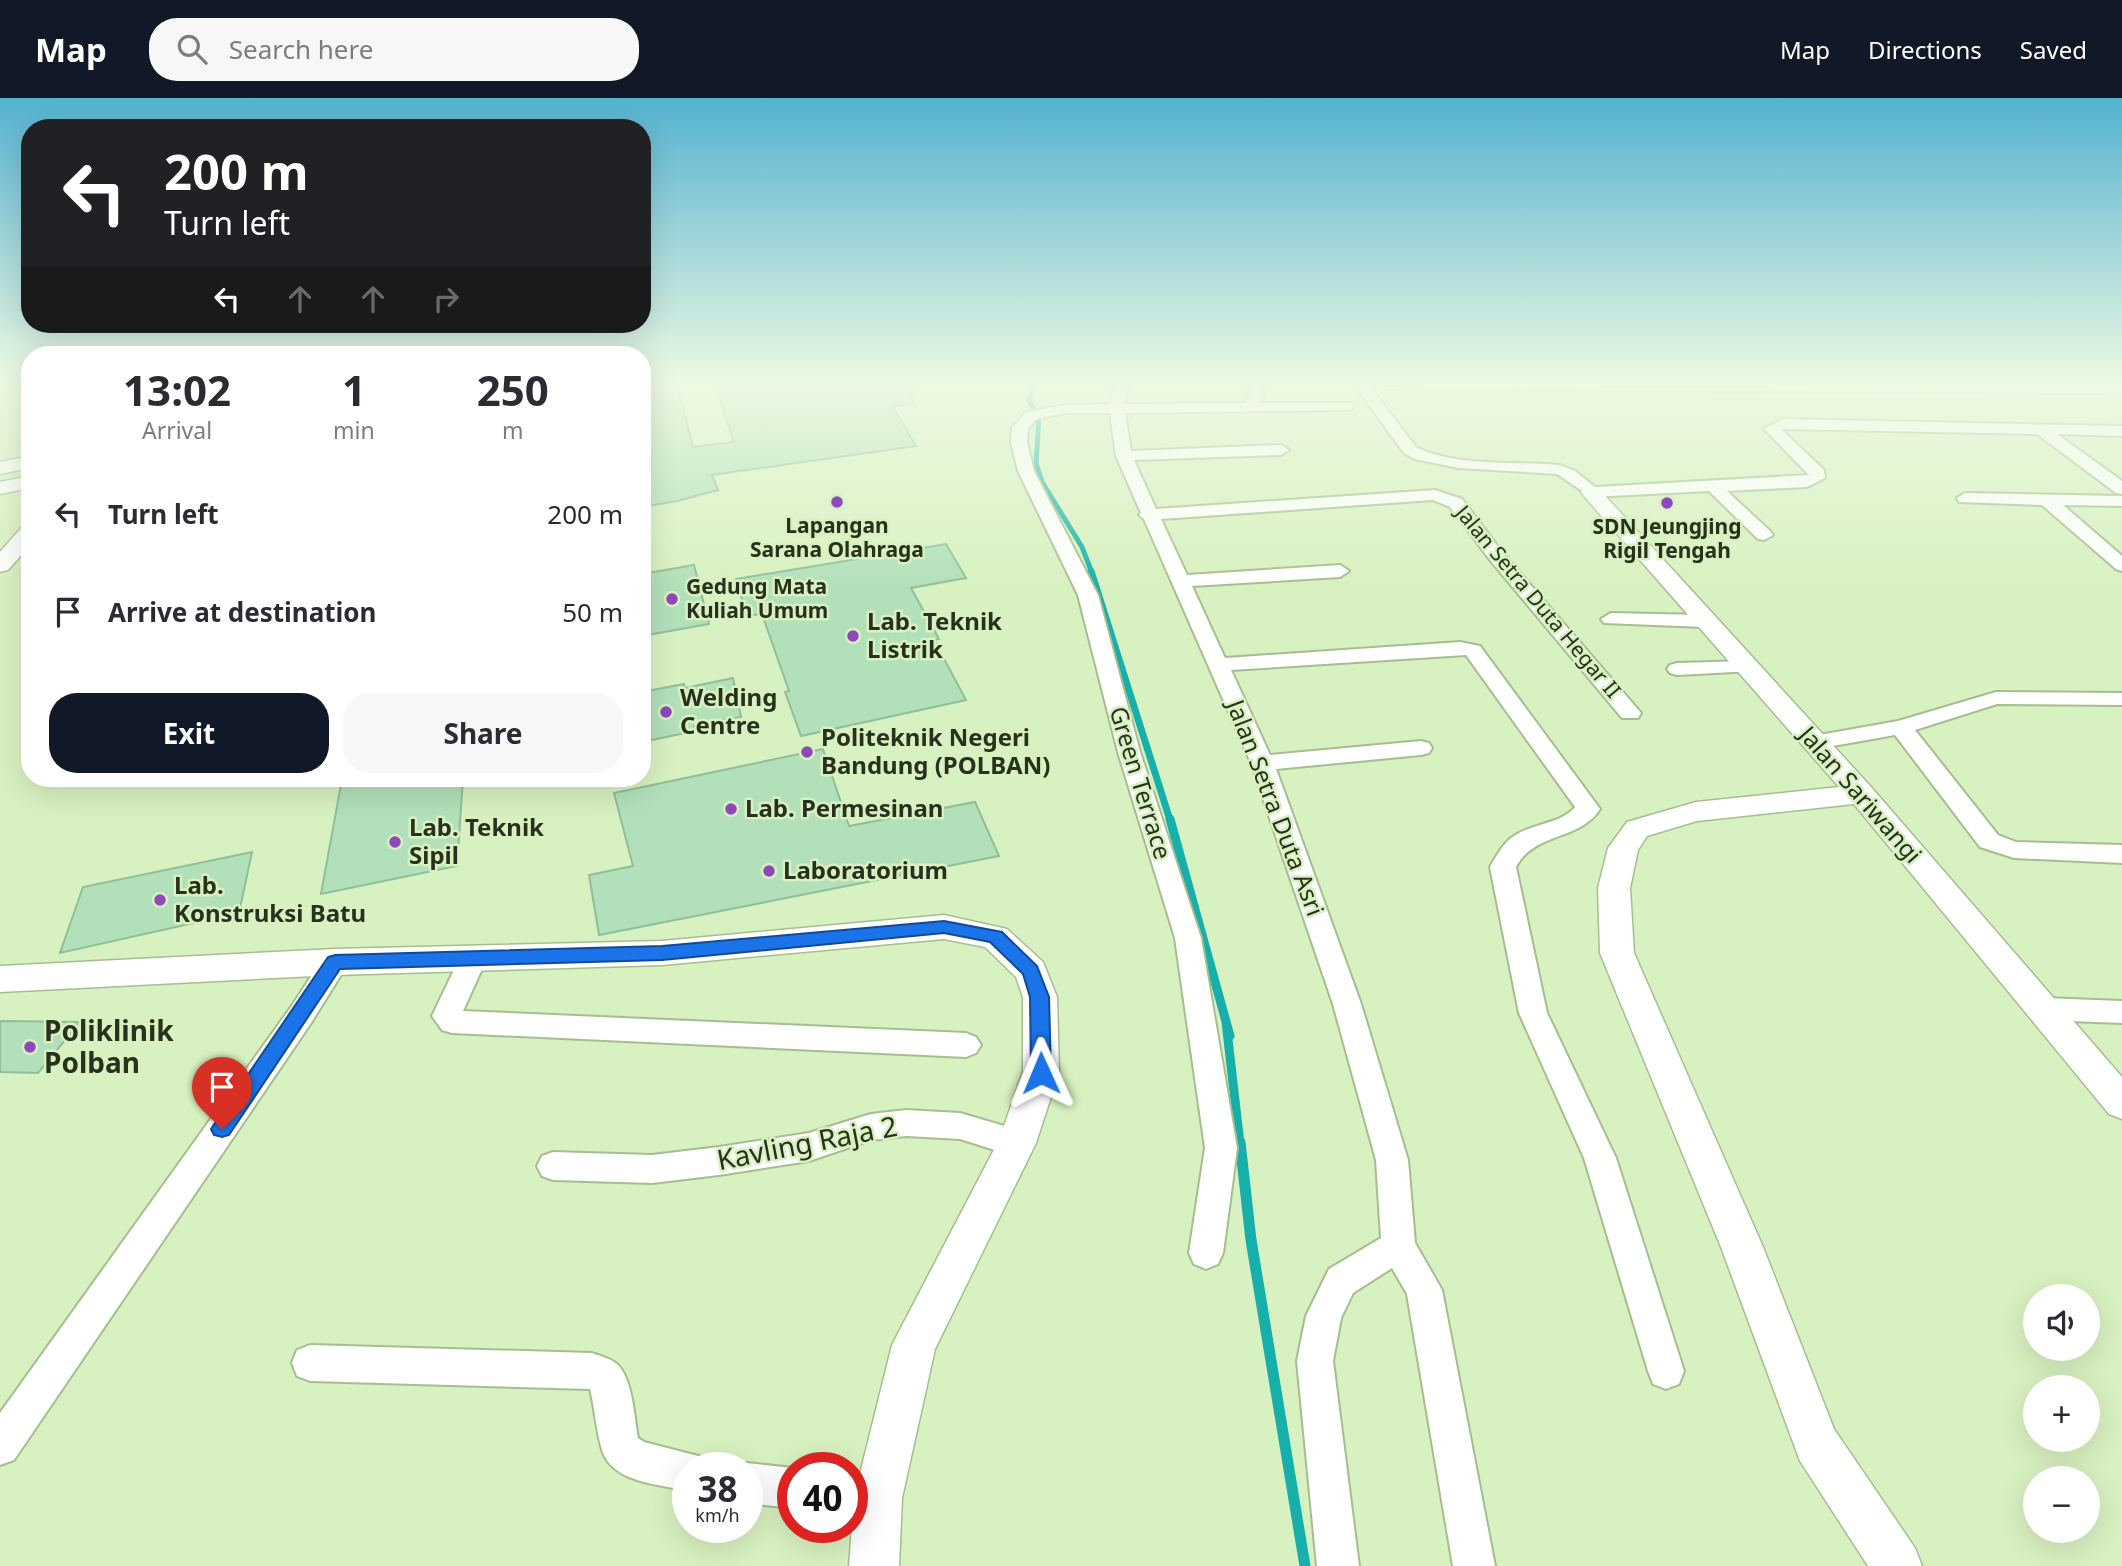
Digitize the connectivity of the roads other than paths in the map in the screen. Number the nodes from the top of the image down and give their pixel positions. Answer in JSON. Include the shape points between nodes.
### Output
{"nodes":[{"id":1,"x":1021,"y":452,"type":"edge"},
{"id":2,"x":1123,"y":452,"type":"edge"},
{"id":3,"x":1242,"y":452,"type":"edge"},
{"id":4,"x":1412,"y":452,"type":"edge"},
{"id":5,"x":1796,"y":452,"type":"edge"},
{"id":6,"x":2071,"y":452,"type":"edge"},
{"id":7,"x":1124,"y":456,"type":"junction"},
{"id":8,"x":21,"y":464,"type":"edge"},
{"id":9,"x":0,"y":468,"type":"edge"},
{"id":10,"x":1715,"y":488,"type":"junction"},
{"id":11,"x":2122,"y":489,"type":"edge"},
{"id":12,"x":1591,"y":492,"type":"junction"},
{"id":13,"x":1965,"y":498,"type":"dead end"},
{"id":14,"x":2122,"y":501,"type":"edge"},
{"id":15,"x":2051,"y":503,"type":"junction"},
{"id":16,"x":2122,"y":509,"type":"edge"},
{"id":17,"x":1148,"y":515,"type":"junction"},
{"id":18,"x":1764,"y":535,"type":"dead end"},
{"id":19,"x":21,"y":542,"type":"edge"},
{"id":20,"x":0,"y":565,"type":"edge"},
{"id":21,"x":2122,"y":565,"type":"edge"},
{"id":22,"x":1340,"y":571,"type":"dead end"},
{"id":23,"x":1179,"y":581,"type":"junction"},
{"id":24,"x":1611,"y":619,"type":"dead end"},
{"id":25,"x":1704,"y":621,"type":"junction"},
{"id":26,"x":1217,"y":665,"type":"junction"},
{"id":27,"x":1747,"y":667,"type":"junction"},
{"id":28,"x":1677,"y":669,"type":"dead end"},
{"id":29,"x":2122,"y":699,"type":"edge"},
{"id":30,"x":1630,"y":713,"type":"dead end"},
{"id":31,"x":1901,"y":727,"type":"junction"},
{"id":32,"x":1816,"y":742,"type":"junction"},
{"id":33,"x":1421,"y":748,"type":"dead end"},
{"id":34,"x":1262,"y":763,"type":"junction"},
{"id":35,"x":1861,"y":794,"type":"junction"},
{"id":36,"x":2122,"y":854,"type":"edge"},
{"id":37,"x":473,"y":958,"type":"junction"},
{"id":38,"x":335,"y":962,"type":"junction"},
{"id":39,"x":0,"y":979,"type":"edge"},
{"id":40,"x":2044,"y":1009,"type":"junction"},
{"id":41,"x":2122,"y":1012,"type":"edge"},
{"id":42,"x":966,"y":1045,"type":"dead end"},
{"id":43,"x":2122,"y":1103,"type":"edge"},
{"id":44,"x":1017,"y":1143,"type":"junction"},
{"id":45,"x":553,"y":1167,"type":"dead end"},
{"id":46,"x":1398,"y":1246,"type":"junction"},
{"id":47,"x":1206,"y":1253,"type":"dead end"},
{"id":48,"x":310,"y":1363,"type":"dead end"},
{"id":49,"x":1665,"y":1371,"type":"dead end"},
{"id":50,"x":0,"y":1446,"type":"edge"},
{"id":51,"x":672,"y":1468,"type":"edge"},
{"id":52,"x":868,"y":1488,"type":"edge"},
{"id":53,"x":868,"y":1520,"type":"edge"},
{"id":54,"x":874,"y":1566,"type":"edge"},
{"id":55,"x":1338,"y":1566,"type":"edge"},
{"id":56,"x":1474,"y":1566,"type":"edge"},
{"id":57,"x":1897,"y":1566,"type":"edge"}],
"edges":[{"from":1,"to":47,"type":"street","name":"Green Terrace","via":[[1026,471],[1088,595],[1129,752],[1188,938],[1221,1148]]},
{"from":2,"to":7,"type":"street","name":"Jalan Setra Duta Asri"},
{"from":3,"to":7,"type":"street"},
{"from":4,"to":12,"type":"street","via":[[1440,460],[1560,470]]},
{"from":5,"to":10,"type":"street","via":[[1818,473],[1817,478]]},
{"from":6,"to":11,"type":"street"},
{"from":7,"to":17,"type":"street","name":"Jalan Setra Duta Asri"},
{"from":8,"to":9,"type":"street"},
{"from":10,"to":12,"type":"street"},
{"from":10,"to":18,"type":"street"},
{"from":12,"to":25,"type":"street","name":"Jalan Sariwangi"},
{"from":13,"to":15,"type":"street"},
{"from":14,"to":15,"type":"street"},
{"from":15,"to":16,"type":"street"},
{"from":15,"to":21,"type":"street"},
{"from":17,"to":23,"type":"street","name":"Jalan Setra Duta Asri"},
{"from":17,"to":30,"type":"street","name":"Jalan Setra Duta Hegar II","via":[[1447,497]]},
{"from":19,"to":20,"type":"street"},
{"from":22,"to":23,"type":"street"},
{"from":23,"to":26,"type":"street","name":"Jalan Setra Duta Asri"},
{"from":24,"to":25,"type":"street"},
{"from":25,"to":27,"type":"street","name":"Jalan Sariwangi"},
{"from":26,"to":34,"type":"street","name":"Jalan Setra Duta Asri"},
{"from":26,"to":49,"type":"street","via":[[1460,648],[1478,653],[1588,809],[1581,818],[1529,836],[1508,853],[1503,867],[1533,1013],[1600,1158]]},
{"from":27,"to":28,"type":"street"},
{"from":27,"to":32,"type":"street","name":"Jalan Sariwangi"},
{"from":29,"to":31,"type":"street","via":[[2007,697]]},
{"from":31,"to":32,"type":"street"},
{"from":31,"to":36,"type":"street","via":[[1989,841],[2014,850]]},
{"from":32,"to":35,"type":"street","name":"Jalan Sariwangi"},
{"from":33,"to":34,"type":"street"},
{"from":34,"to":46,"type":"street","name":"Jalan Setra Duta Asri","via":[[1347,1004],[1392,1160]]},
{"from":35,"to":40,"type":"street","name":"Jalan Sariwangi"},
{"from":35,"to":57,"type":"street","via":[[1696,812],[1637,829],[1623,848],[1614,888],[1617,953],[1742,1247],[1817,1444]]},
{"from":37,"to":38,"type":"street"},
{"from":37,"to":42,"type":"street","via":[[446,1016],[452,1022]]},
{"from":37,"to":44,"type":"street","via":[[662,953],[944,927],[996,937],[1031,971],[1040,997],[1041,1073]]},
{"from":38,"to":39,"type":"street"},
{"from":38,"to":50,"type":"street"},
{"from":40,"to":41,"type":"street"},
{"from":40,"to":43,"type":"street","name":"Jalan Sariwangi"},
{"from":44,"to":45,"type":"street","name":"Kavling Raja 2","via":[[960,1126],[906,1123],[871,1127],[783,1152],[652,1169]]},
{"from":44,"to":52,"type":"street","via":[[914,1345]]},
{"from":46,"to":55,"type":"street","via":[[1341,1281],[1324,1316],[1315,1361]]},
{"from":46,"to":56,"type":"street","name":"Jalan Setra Duta Asri","via":[[1424,1290]]},
{"from":48,"to":51,"type":"street","via":[[592,1371],[608,1383],[621,1449],[636,1460]]},
{"from":53,"to":54,"type":"street"}]}
